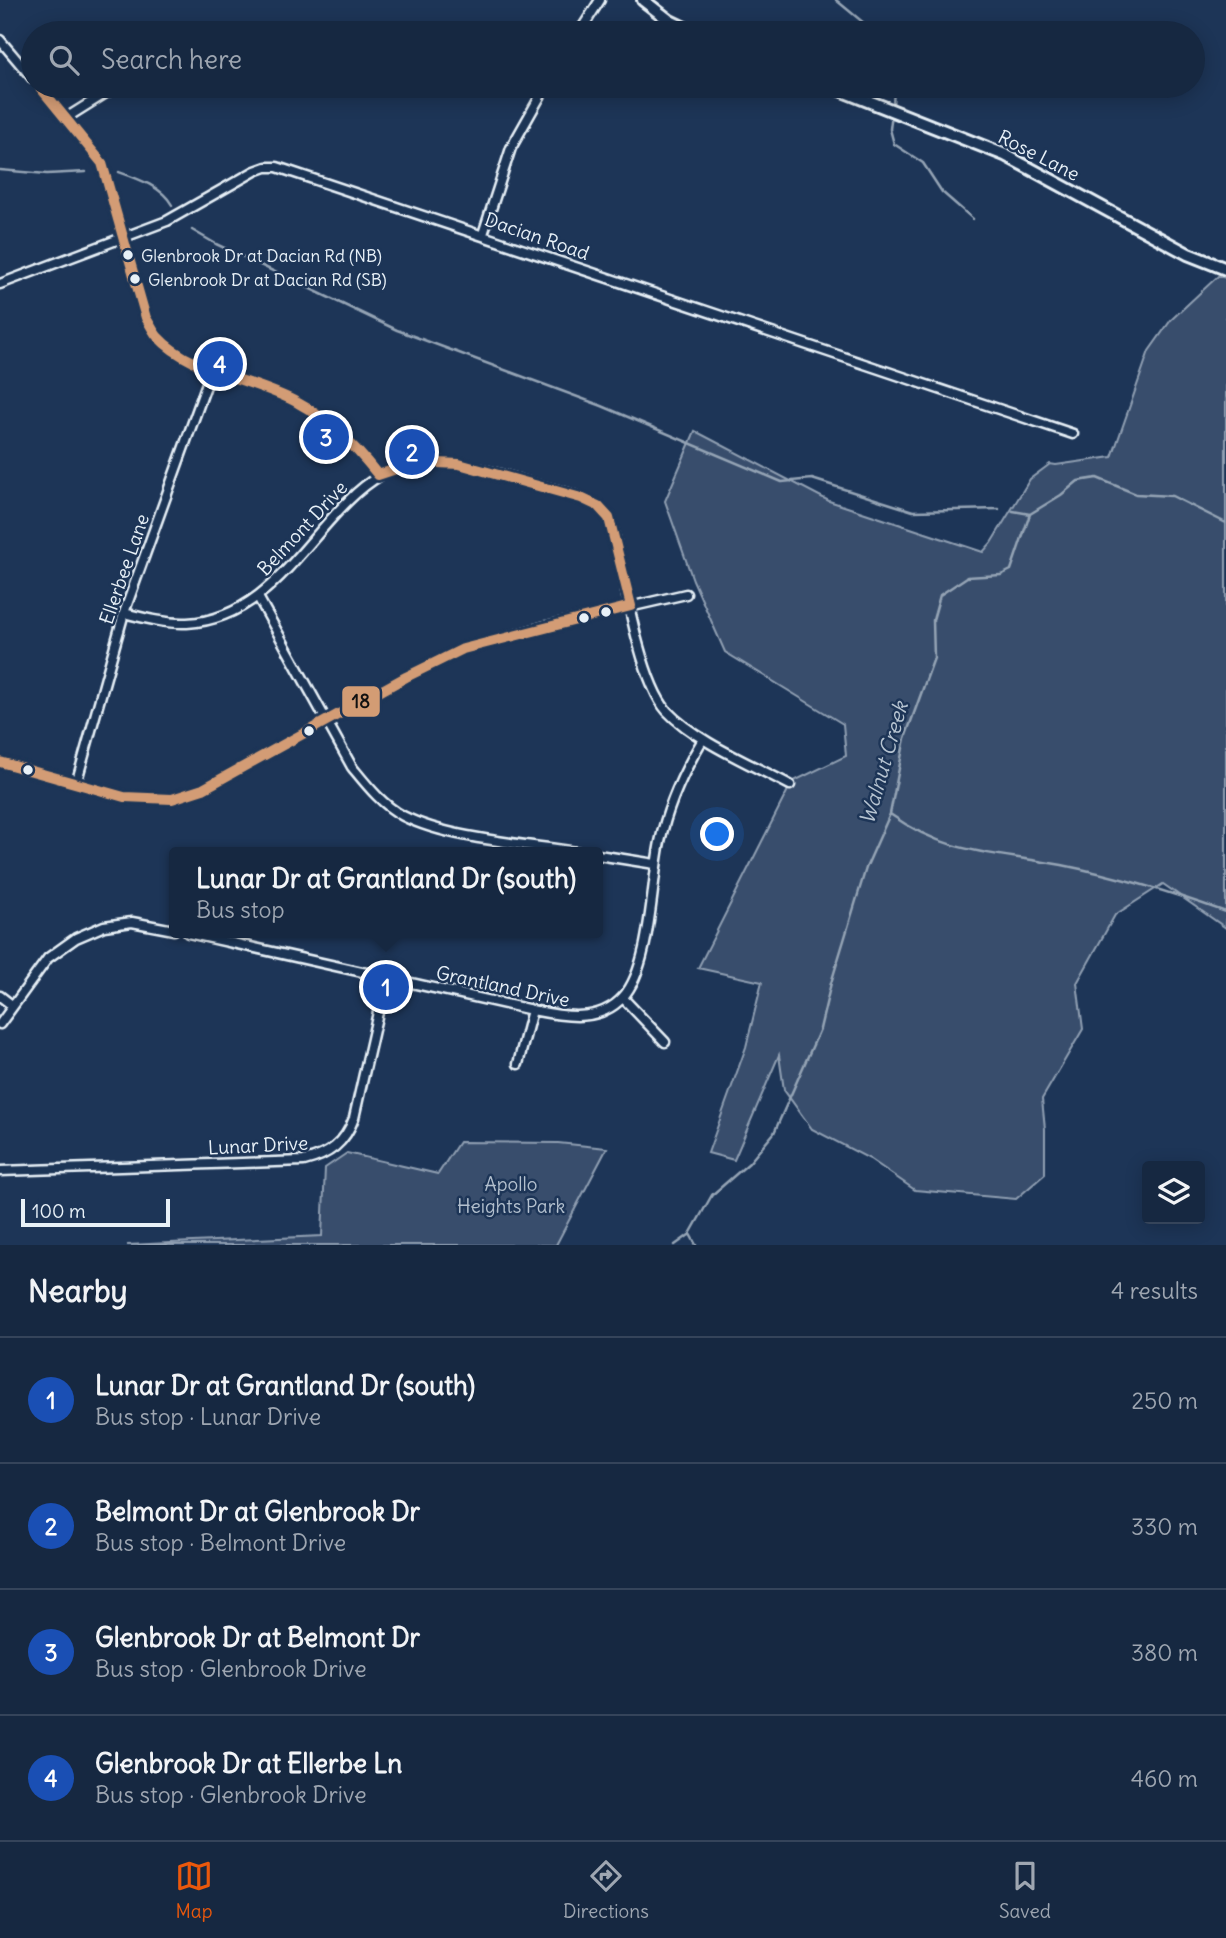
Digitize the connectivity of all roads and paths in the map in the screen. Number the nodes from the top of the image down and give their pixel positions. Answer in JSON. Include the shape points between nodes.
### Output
{"nodes":[{"id":1,"x":600,"y":0,"type":"edge"},
{"id":2,"x":643,"y":0,"type":"edge"},
{"id":3,"x":587,"y":21,"type":"edge"},
{"id":4,"x":670,"y":21,"type":"edge"},
{"id":5,"x":0,"y":40,"type":"edge"},
{"id":6,"x":21,"y":65,"type":"edge"},
{"id":7,"x":49,"y":98,"type":"edge"},
{"id":8,"x":98,"y":98,"type":"edge"},
{"id":9,"x":539,"y":98,"type":"edge"},
{"id":10,"x":860,"y":98,"type":"edge"},
{"id":11,"x":66,"y":118,"type":"junction"},
{"id":12,"x":483,"y":234,"type":"junction"},
{"id":13,"x":122,"y":239,"type":"junction"},
{"id":14,"x":1226,"y":269,"type":"edge"},
{"id":15,"x":0,"y":284,"type":"edge"},
{"id":16,"x":212,"y":369,"type":"junction"},
{"id":17,"x":1073,"y":434,"type":"dead end"},
{"id":18,"x":378,"y":475,"type":"junction"},
{"id":19,"x":687,"y":594,"type":"dead end"},
{"id":20,"x":258,"y":597,"type":"junction"},
{"id":21,"x":631,"y":606,"type":"junction"},
{"id":22,"x":124,"y":613,"type":"junction"},
{"id":23,"x":328,"y":721,"type":"junction"},
{"id":24,"x":703,"y":739,"type":"junction"},
{"id":25,"x":0,"y":762,"type":"edge"},
{"id":26,"x":76,"y":784,"type":"junction"},
{"id":27,"x":790,"y":785,"type":"dead end"},
{"id":28,"x":547,"y":847,"type":"edge"},
{"id":29,"x":603,"y":856,"type":"edge"},
{"id":30,"x":656,"y":864,"type":"junction"},
{"id":31,"x":169,"y":929,"type":"edge"},
{"id":32,"x":210,"y":938,"type":"edge"},
{"id":33,"x":386,"y":977,"type":"junction"},
{"id":34,"x":0,"y":996,"type":"edge"},
{"id":35,"x":623,"y":998,"type":"junction"},
{"id":36,"x":13,"y":1006,"type":"junction"},
{"id":37,"x":532,"y":1010,"type":"junction"},
{"id":38,"x":0,"y":1024,"type":"edge"},
{"id":39,"x":665,"y":1042,"type":"dead end"},
{"id":40,"x":518,"y":1064,"type":"dead end"},
{"id":41,"x":0,"y":1171,"type":"edge"}],
"edges":[{"from":1,"to":3,"type":"street"},
{"from":2,"to":4,"type":"street"},
{"from":5,"to":6,"type":"street"},
{"from":7,"to":11,"type":"street"},
{"from":8,"to":11,"type":"street"},
{"from":9,"to":12,"type":"street","via":[[511,148]]},
{"from":10,"to":14,"type":"street","name":"Rose Lane","via":[[1005,155],[1188,254]]},
{"from":11,"to":13,"type":"street","via":[[102,163]]},
{"from":12,"to":13,"type":"street","name":"Dacian Road","via":[[290,169],[267,167],[167,222]]},
{"from":12,"to":17,"type":"street","name":"Dacian Road"},
{"from":13,"to":15,"type":"street","name":"Dacian Road"},
{"from":13,"to":16,"type":"street","via":[[146,318],[159,338]]},
{"from":16,"to":18,"type":"street","via":[[299,403],[363,455]]},
{"from":16,"to":22,"type":"street","name":"Ellerbee Lane"},
{"from":18,"to":20,"type":"street","name":"Belmont Drive"},
{"from":18,"to":21,"type":"street","name":"Belmont Drive","via":[[417,462],[459,464],[598,506],[609,518]]},
{"from":19,"to":21,"type":"street"},
{"from":20,"to":22,"type":"street","name":"Belmont Drive","via":[[242,609],[187,623]]},
{"from":20,"to":23,"type":"street"},
{"from":21,"to":23,"type":"street","via":[[463,649]]},
{"from":21,"to":24,"type":"street","name":"Belmont Drive","via":[[655,695],[667,712]]},
{"from":22,"to":26,"type":"street","name":"Ellerbee Lane"},
{"from":23,"to":26,"type":"street","via":[[203,789],[172,799],[124,797]]},
{"from":23,"to":28,"type":"street","via":[[352,767],[369,789],[400,815],[434,829]]},
{"from":24,"to":27,"type":"street","name":"Belmont Drive"},
{"from":24,"to":30,"type":"street","via":[[668,810]]},
{"from":25,"to":26,"type":"street"},
{"from":29,"to":30,"type":"street"},
{"from":30,"to":35,"type":"street","via":[[638,971]]},
{"from":31,"to":36,"type":"street","via":[[132,922],[104,926],[76,938],[48,958]]},
{"from":32,"to":33,"type":"street","name":"Grantland Drive"},
{"from":33,"to":37,"type":"street","name":"Grantland Drive"},
{"from":33,"to":41,"type":"street","name":"Lunar Drive","via":[[354,1118],[345,1138],[325,1154],[304,1161]]},
{"from":34,"to":36,"type":"street"},
{"from":35,"to":37,"type":"street","name":"Grantland Drive","via":[[585,1017]]},
{"from":35,"to":39,"type":"street"},
{"from":36,"to":38,"type":"street"},
{"from":37,"to":40,"type":"street"}]}
